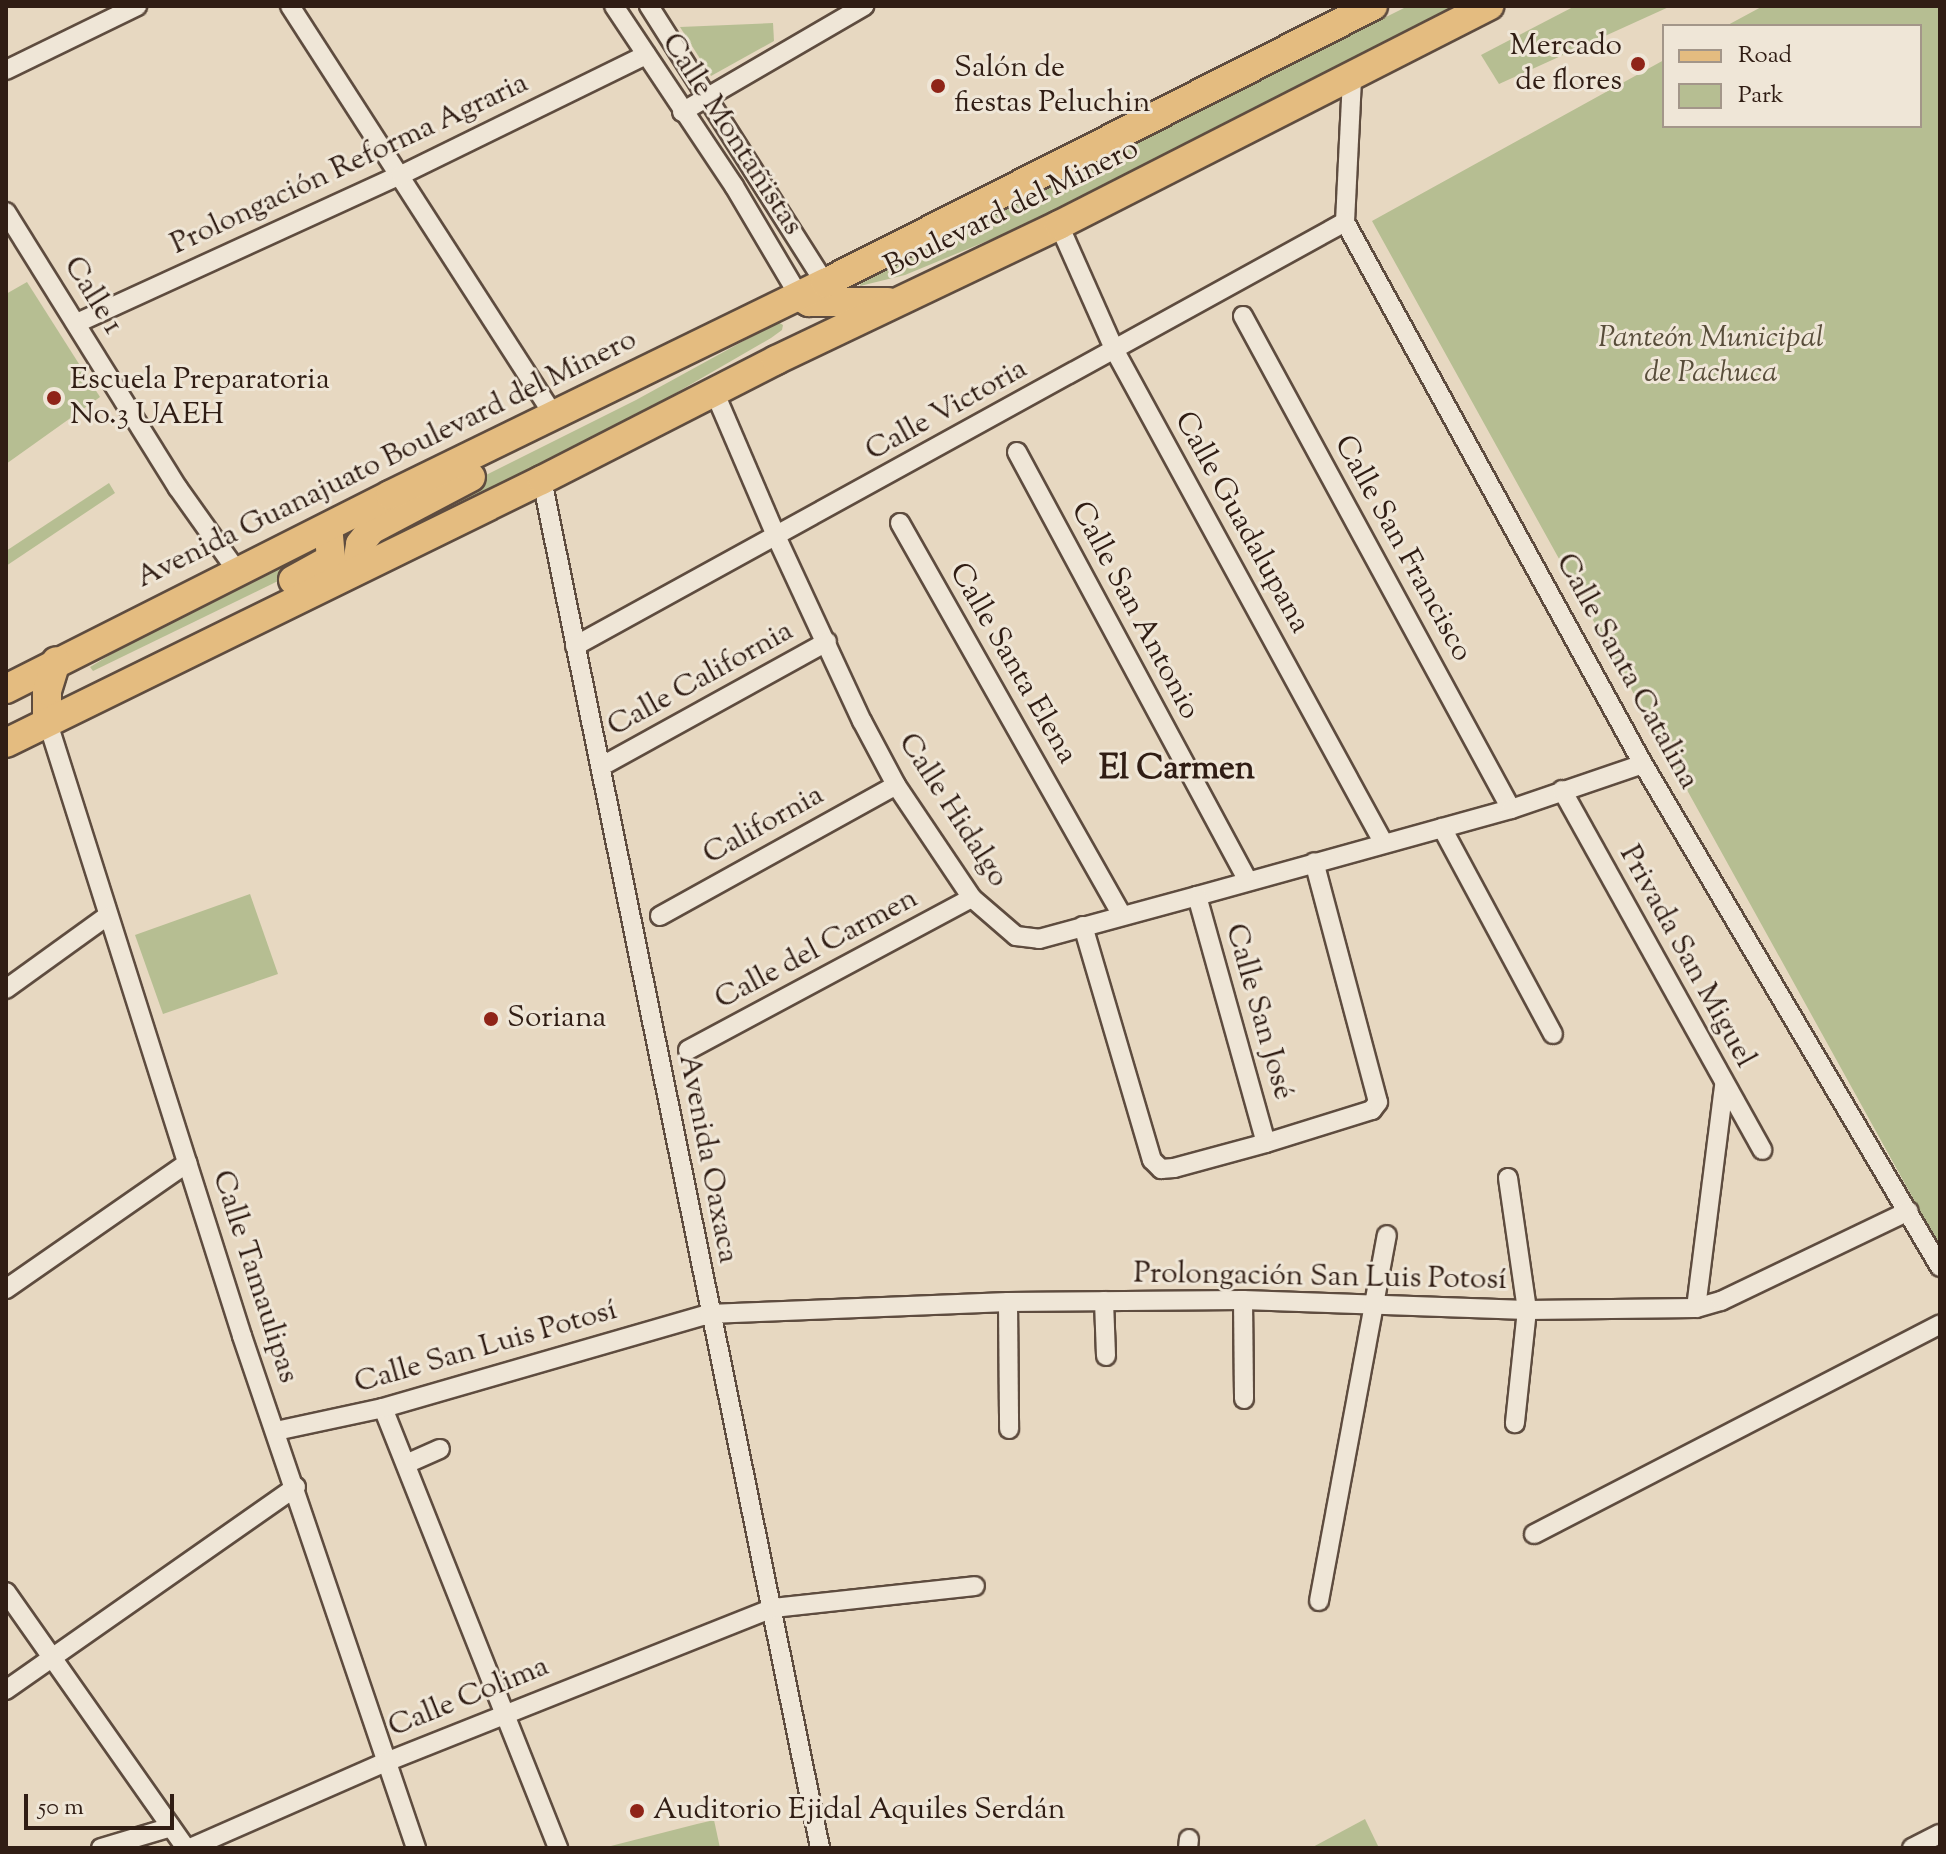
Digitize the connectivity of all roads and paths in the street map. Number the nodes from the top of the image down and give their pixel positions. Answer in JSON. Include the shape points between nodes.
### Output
{"nodes":[{"id":1,"x":137,"y":6,"type":"edge"},
{"id":2,"x":290,"y":6,"type":"edge"},
{"id":3,"x":614,"y":6,"type":"edge"},
{"id":4,"x":649,"y":6,"type":"edge"},
{"id":5,"x":864,"y":6,"type":"edge"},
{"id":6,"x":1373,"y":6,"type":"edge"},
{"id":7,"x":1489,"y":6,"type":"edge"},
{"id":8,"x":646,"y":55,"type":"junction"},
{"id":9,"x":6,"y":70,"type":"edge"},
{"id":10,"x":1352,"y":79,"type":"junction"},
{"id":11,"x":707,"y":97,"type":"junction"},
{"id":12,"x":682,"y":112,"type":"junction"},
{"id":13,"x":401,"y":175,"type":"junction"},
{"id":14,"x":6,"y":212,"type":"edge"},
{"id":15,"x":1345,"y":222,"type":"junction"},
{"id":16,"x":1059,"y":225,"type":"junction"},
{"id":17,"x":815,"y":294,"type":"junction"},
{"id":18,"x":899,"y":301,"type":"junction"},
{"id":19,"x":1243,"y":316,"type":"dead end"},
{"id":20,"x":77,"y":323,"type":"junction"},
{"id":21,"x":1115,"y":351,"type":"junction"},
{"id":22,"x":776,"y":360,"type":"junction"},
{"id":23,"x":714,"y":391,"type":"junction"},
{"id":24,"x":554,"y":416,"type":"junction"},
{"id":25,"x":1017,"y":452,"type":"dead end"},
{"id":26,"x":542,"y":480,"type":"junction"},
{"id":27,"x":426,"y":499,"type":"junction"},
{"id":28,"x":900,"y":523,"type":"dead end"},
{"id":29,"x":322,"y":533,"type":"junction"},
{"id":30,"x":428,"y":536,"type":"junction"},
{"id":31,"x":776,"y":536,"type":"junction"},
{"id":32,"x":366,"y":558,"type":"junction"},
{"id":33,"x":237,"y":571,"type":"junction"},
{"id":34,"x":206,"y":642,"type":"junction"},
{"id":35,"x":827,"y":642,"type":"junction"},
{"id":36,"x":575,"y":646,"type":"junction"},
{"id":37,"x":56,"y":661,"type":"junction"},
{"id":38,"x":6,"y":689,"type":"edge"},
{"id":39,"x":47,"y":720,"type":"junction"},
{"id":40,"x":6,"y":743,"type":"edge"},
{"id":41,"x":1643,"y":764,"type":"junction"},
{"id":42,"x":602,"y":766,"type":"junction"},
{"id":43,"x":896,"y":785,"type":"junction"},
{"id":44,"x":1562,"y":790,"type":"junction"},
{"id":45,"x":1511,"y":809,"type":"junction"},
{"id":46,"x":1442,"y":828,"type":"junction"},
{"id":47,"x":1383,"y":842,"type":"junction"},
{"id":48,"x":1314,"y":862,"type":"junction"},
{"id":49,"x":1248,"y":881,"type":"junction"},
{"id":50,"x":1197,"y":896,"type":"junction"},
{"id":51,"x":972,"y":898,"type":"junction"},
{"id":52,"x":660,"y":916,"type":"dead end"},
{"id":53,"x":1122,"y":916,"type":"junction"},
{"id":54,"x":106,"y":917,"type":"junction"},
{"id":55,"x":1083,"y":926,"type":"junction"},
{"id":56,"x":6,"y":989,"type":"edge"},
{"id":57,"x":1553,"y":1034,"type":"dead end"},
{"id":58,"x":688,"y":1050,"type":"dead end"},
{"id":59,"x":1724,"y":1085,"type":"junction"},
{"id":60,"x":1266,"y":1143,"type":"junction"},
{"id":61,"x":1762,"y":1150,"type":"dead end"},
{"id":62,"x":187,"y":1163,"type":"junction"},
{"id":63,"x":1508,"y":1178,"type":"dead end"},
{"id":64,"x":1909,"y":1211,"type":"junction"},
{"id":65,"x":1387,"y":1235,"type":"dead end"},
{"id":66,"x":1940,"y":1267,"type":"edge"},
{"id":67,"x":6,"y":1289,"type":"edge"},
{"id":68,"x":1243,"y":1300,"type":"junction"},
{"id":69,"x":1104,"y":1301,"type":"junction"},
{"id":70,"x":1008,"y":1302,"type":"junction"},
{"id":71,"x":1374,"y":1306,"type":"junction"},
{"id":72,"x":1696,"y":1308,"type":"junction"},
{"id":73,"x":1527,"y":1310,"type":"junction"},
{"id":74,"x":709,"y":1314,"type":"junction"},
{"id":75,"x":1940,"y":1324,"type":"edge"},
{"id":76,"x":1106,"y":1356,"type":"dead end"},
{"id":77,"x":1244,"y":1399,"type":"dead end"},
{"id":78,"x":383,"y":1408,"type":"junction"},
{"id":79,"x":1515,"y":1423,"type":"dead end"},
{"id":80,"x":1009,"y":1429,"type":"dead end"},
{"id":81,"x":276,"y":1431,"type":"junction"},
{"id":82,"x":440,"y":1449,"type":"dead end"},
{"id":83,"x":406,"y":1464,"type":"junction"},
{"id":84,"x":296,"y":1487,"type":"junction"},
{"id":85,"x":1534,"y":1534,"type":"dead end"},
{"id":86,"x":975,"y":1586,"type":"dead end"},
{"id":87,"x":6,"y":1592,"type":"edge"},
{"id":88,"x":1319,"y":1601,"type":"dead end"},
{"id":89,"x":773,"y":1608,"type":"junction"},
{"id":90,"x":52,"y":1656,"type":"junction"},
{"id":91,"x":6,"y":1690,"type":"edge"},
{"id":92,"x":504,"y":1713,"type":"junction"},
{"id":93,"x":386,"y":1762,"type":"junction"},
{"id":94,"x":171,"y":1827,"type":"junction"},
{"id":95,"x":1940,"y":1834,"type":"edge"},
{"id":96,"x":101,"y":1848,"type":"edge"},
{"id":97,"x":188,"y":1848,"type":"edge"},
{"id":98,"x":416,"y":1848,"type":"edge"},
{"id":99,"x":558,"y":1848,"type":"edge"},
{"id":100,"x":820,"y":1848,"type":"edge"},
{"id":101,"x":1912,"y":1848,"type":"edge"}],
"edges":[{"from":1,"to":9,"type":"street"},
{"from":2,"to":13,"type":"street"},
{"from":3,"to":8,"type":"street","name":"Calle Montañistas"},
{"from":4,"to":11,"type":"street","name":"Calle Montañistas"},
{"from":5,"to":11,"type":"street"},
{"from":6,"to":17,"type":"main road","name":"Boulevard del Minero"},
{"from":7,"to":10,"type":"main road","name":"Boulevard del Minero"},
{"from":8,"to":12,"type":"street","name":"Calle Montañistas"},
{"from":8,"to":13,"type":"street","name":"Prolongación Reforma Agraria"},
{"from":10,"to":15,"type":"street"},
{"from":10,"to":16,"type":"main road","name":"Boulevard del Minero"},
{"from":11,"to":12,"type":"street"},
{"from":11,"to":17,"type":"street","name":"Calle Montañistas"},
{"from":12,"to":17,"type":"street","name":"Calle Montañistas"},
{"from":13,"to":20,"type":"street","name":"Prolongación Reforma Agraria"},
{"from":13,"to":24,"type":"street"},
{"from":14,"to":20,"type":"street","name":"Calle 1"},
{"from":15,"to":21,"type":"street","name":"Calle Victoria"},
{"from":15,"to":41,"type":"street","name":"Calle Santa Catalina"},
{"from":16,"to":18,"type":"main road","name":"Boulevard del Minero"},
{"from":16,"to":21,"type":"street","name":"Calle Guadalupana"},
{"from":17,"to":18,"type":"main road"},
{"from":17,"to":22,"type":"main road"},
{"from":17,"to":24,"type":"main road","name":"Avenida Guanajuato Boulevard del Minero"},
{"from":18,"to":22,"type":"main road","name":"Boulevard del Minero"},
{"from":19,"to":45,"type":"street","name":"Calle San Francisco"},
{"from":20,"to":33,"type":"street","name":"Calle 1","via":[[178,488]]},
{"from":21,"to":31,"type":"street","name":"Calle Victoria"},
{"from":21,"to":47,"type":"street","name":"Calle Guadalupana"},
{"from":22,"to":23,"type":"main road"},
{"from":23,"to":26,"type":"main road"},
{"from":23,"to":31,"type":"street","name":"Calle Hidalgo"},
{"from":24,"to":27,"type":"main road","via":[[511,457]]},
{"from":24,"to":29,"type":"main road","name":"Avenida Guanajuato Boulevard del Minero"},
{"from":25,"to":49,"type":"street","name":"Calle San Antonio"},
{"from":26,"to":30,"type":"main road"},
{"from":26,"to":36,"type":"street","name":"Avenida Oaxaca"},
{"from":27,"to":30,"type":"main road","via":[[420,515]]},
{"from":27,"to":32,"type":"main road","via":[[383,521]]},
{"from":28,"to":53,"type":"street","name":"Calle Santa Elena"},
{"from":29,"to":32,"type":"main road"},
{"from":29,"to":33,"type":"main road","name":"Avenida Guanajuato Boulevard del Minero"},
{"from":29,"to":34,"type":"main road","via":[[331,559],[234,609]]},
{"from":30,"to":32,"type":"main road"},
{"from":31,"to":35,"type":"street","name":"Calle Hidalgo"},
{"from":31,"to":36,"type":"street","name":"Calle Victoria"},
{"from":32,"to":34,"type":"main road"},
{"from":33,"to":37,"type":"main road","name":"Avenida Guanajuato Boulevard del Minero"},
{"from":34,"to":39,"type":"main road"},
{"from":35,"to":42,"type":"street","name":"Calle California"},
{"from":35,"to":43,"type":"street","name":"Calle Hidalgo"},
{"from":36,"to":42,"type":"street","name":"Avenida Oaxaca"},
{"from":37,"to":38,"type":"main road","name":"Avenida Guanajuato Boulevard del Minero"},
{"from":37,"to":39,"type":"main road","via":[[47,691]]},
{"from":39,"to":40,"type":"main road"},
{"from":39,"to":54,"type":"street","name":"Calle Tamaulipas"},
{"from":41,"to":44,"type":"street"},
{"from":41,"to":64,"type":"street","name":"Calle Santa Catalina"},
{"from":42,"to":74,"type":"street","name":"Avenida Oaxaca"},
{"from":43,"to":51,"type":"street","name":"Calle Hidalgo"},
{"from":43,"to":52,"type":"street","name":"California"},
{"from":44,"to":45,"type":"street"},
{"from":44,"to":59,"type":"street","name":"Privada San Miguel"},
{"from":45,"to":46,"type":"street"},
{"from":46,"to":47,"type":"street","name":"Calle Hidalgo"},
{"from":46,"to":57,"type":"street"},
{"from":47,"to":48,"type":"street","name":"Calle Hidalgo"},
{"from":48,"to":49,"type":"street","name":"Calle Hidalgo"},
{"from":48,"to":60,"type":"street","via":[[1378,1102],[1372,1110]]},
{"from":49,"to":50,"type":"street","name":"Calle Hidalgo"},
{"from":50,"to":53,"type":"street","name":"Calle Hidalgo"},
{"from":50,"to":60,"type":"street","name":"Calle San José"},
{"from":51,"to":55,"type":"street","name":"Calle Hidalgo","via":[[1016,936],[1039,939]]},
{"from":51,"to":58,"type":"street","name":"Calle del Carmen"},
{"from":53,"to":55,"type":"street","name":"Calle Hidalgo"},
{"from":54,"to":56,"type":"street"},
{"from":54,"to":62,"type":"street","name":"Calle Tamaulipas"},
{"from":55,"to":60,"type":"street","via":[[1152,1160],[1161,1169]]},
{"from":59,"to":61,"type":"street","name":"Privada San Miguel"},
{"from":59,"to":72,"type":"street"},
{"from":62,"to":67,"type":"street"},
{"from":62,"to":81,"type":"street","name":"Calle Tamaulipas"},
{"from":63,"to":73,"type":"street"},
{"from":64,"to":66,"type":"street","name":"Calle Santa Catalina"},
{"from":64,"to":72,"type":"street","name":"Prolongación San Luis Potosí"},
{"from":65,"to":71,"type":"street"},
{"from":68,"to":69,"type":"street","name":"Prolongación San Luis Potosí"},
{"from":68,"to":71,"type":"street","name":"Prolongación San Luis Potosí"},
{"from":68,"to":77,"type":"street"},
{"from":69,"to":70,"type":"street","name":"Prolongación San Luis Potosí"},
{"from":69,"to":76,"type":"street"},
{"from":70,"to":74,"type":"street","name":"Prolongación San Luis Potosí"},
{"from":70,"to":80,"type":"street"},
{"from":71,"to":73,"type":"street","name":"Prolongación San Luis Potosí"},
{"from":71,"to":88,"type":"street"},
{"from":72,"to":73,"type":"street","name":"Prolongación San Luis Potosí"},
{"from":73,"to":79,"type":"street"},
{"from":74,"to":78,"type":"street","name":"Calle San Luis Potosí"},
{"from":74,"to":89,"type":"street","name":"Avenida Oaxaca"},
{"from":75,"to":85,"type":"street"},
{"from":78,"to":81,"type":"street","name":"Calle San Luis Potosí"},
{"from":78,"to":83,"type":"street"},
{"from":81,"to":84,"type":"street","name":"Calle Tamaulipas"},
{"from":82,"to":83,"type":"street"},
{"from":83,"to":92,"type":"street"},
{"from":84,"to":90,"type":"street"},
{"from":84,"to":93,"type":"street","name":"Calle Tamaulipas"},
{"from":86,"to":89,"type":"street","name":"Calle Colima"},
{"from":87,"to":90,"type":"street"},
{"from":89,"to":92,"type":"street","name":"Calle Colima"},
{"from":89,"to":100,"type":"street","name":"Avenida Oaxaca"},
{"from":90,"to":91,"type":"street"},
{"from":90,"to":94,"type":"street"},
{"from":92,"to":93,"type":"street","name":"Calle Colima"},
{"from":92,"to":99,"type":"street"},
{"from":93,"to":97,"type":"street","name":"Calle Colima"},
{"from":93,"to":98,"type":"street","name":"Calle Tamaulipas"},
{"from":94,"to":96,"type":"street"},
{"from":94,"to":97,"type":"street"},
{"from":95,"to":101,"type":"street"}]}
